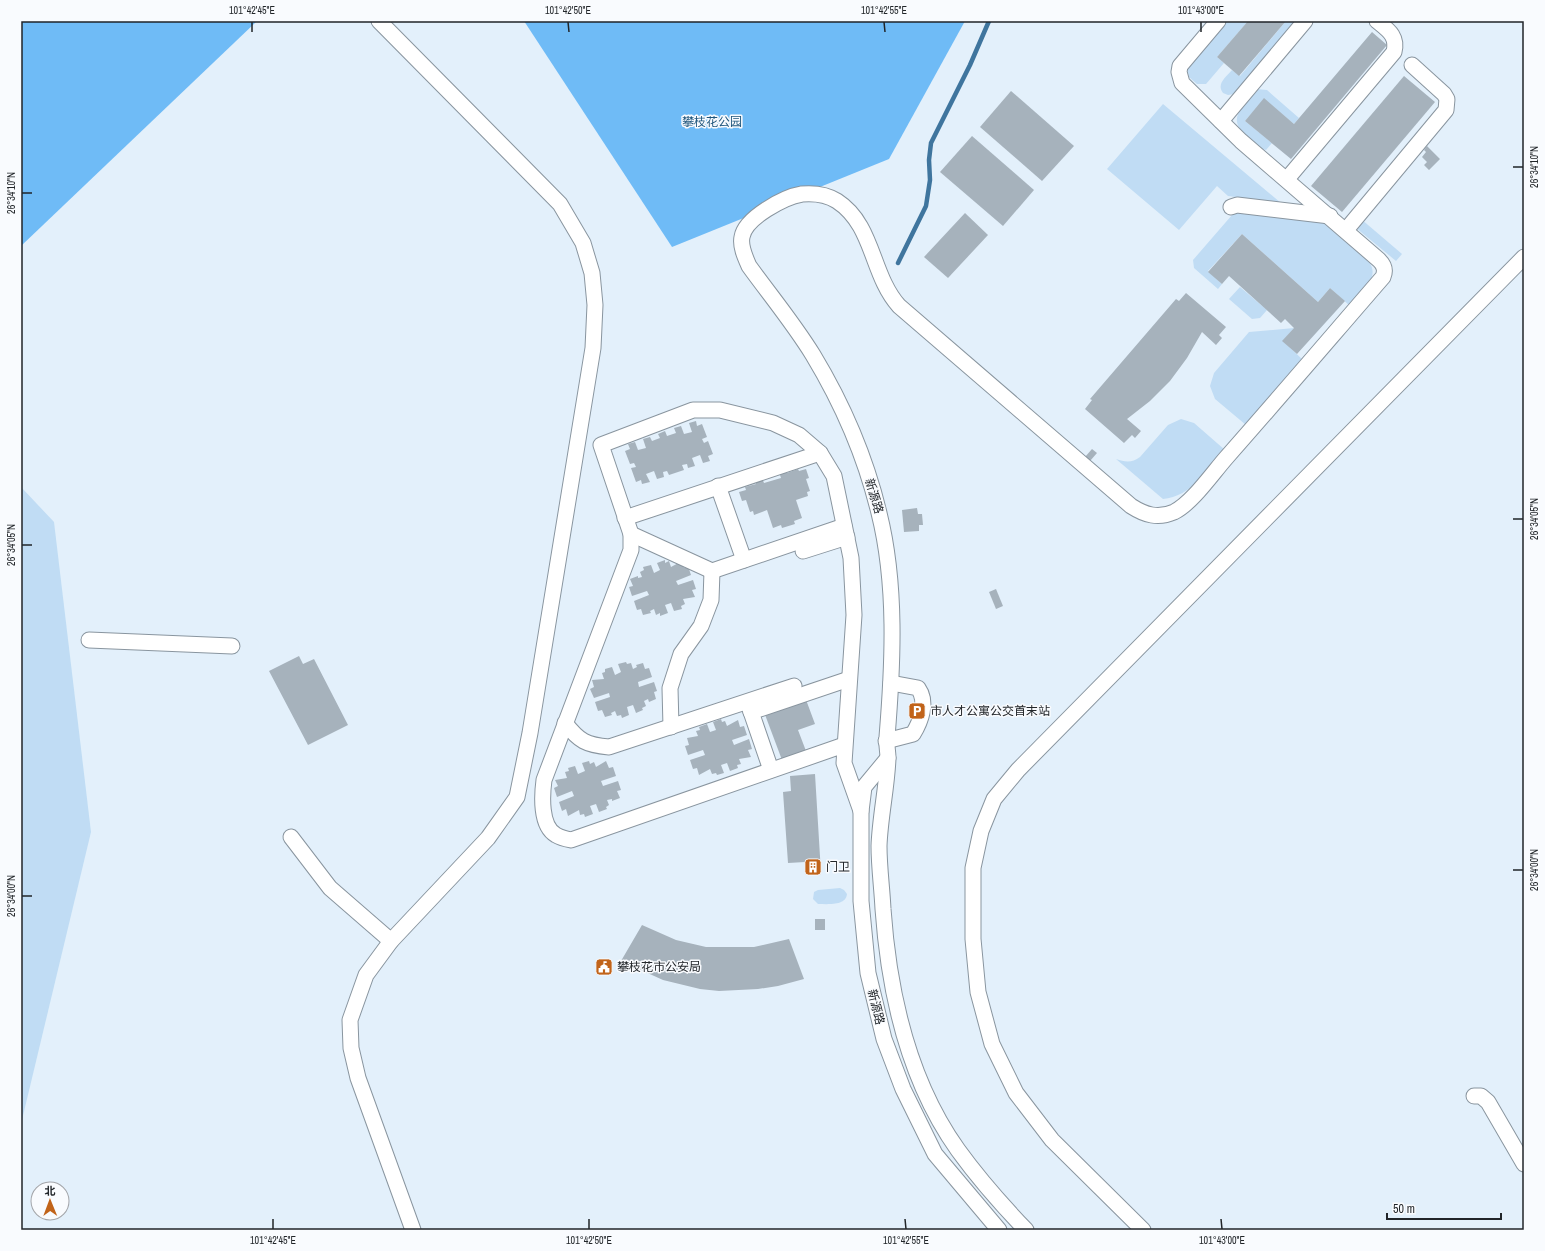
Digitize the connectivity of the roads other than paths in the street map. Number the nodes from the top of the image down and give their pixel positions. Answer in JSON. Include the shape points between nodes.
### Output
{"nodes":[{"id":1,"x":379,"y":21,"type":"edge"},
{"id":2,"x":1218,"y":21,"type":"edge"},
{"id":3,"x":1305,"y":21,"type":"edge"},
{"id":4,"x":1377,"y":21,"type":"edge"},
{"id":5,"x":1412,"y":65,"type":"dead end"},
{"id":6,"x":1221,"y":121,"type":"junction"},
{"id":7,"x":1287,"y":179,"type":"junction"},
{"id":8,"x":1231,"y":207,"type":"dead end"},
{"id":9,"x":1330,"y":216,"type":"junction"},
{"id":10,"x":1346,"y":230,"type":"junction"},
{"id":11,"x":1524,"y":257,"type":"edge"},
{"id":12,"x":820,"y":452,"type":"junction"},
{"id":13,"x":718,"y":486,"type":"junction"},
{"id":14,"x":625,"y":518,"type":"junction"},
{"id":15,"x":846,"y":532,"type":"junction"},
{"id":16,"x":631,"y":534,"type":"junction"},
{"id":17,"x":803,"y":551,"type":"dead end"},
{"id":18,"x":744,"y":560,"type":"junction"},
{"id":19,"x":712,"y":571,"type":"junction"},
{"id":20,"x":89,"y":640,"type":"dead end"},
{"id":21,"x":232,"y":646,"type":"dead end"},
{"id":22,"x":849,"y":679,"type":"junction"},
{"id":23,"x":891,"y":683,"type":"junction"},
{"id":24,"x":794,"y":686,"type":"dead end"},
{"id":25,"x":749,"y":707,"type":"junction"},
{"id":26,"x":565,"y":724,"type":"junction"},
{"id":27,"x":671,"y":727,"type":"junction"},
{"id":28,"x":886,"y":741,"type":"junction"},
{"id":29,"x":844,"y":745,"type":"junction"},
{"id":30,"x":888,"y":758,"type":"junction"},
{"id":31,"x":771,"y":770,"type":"junction"},
{"id":32,"x":861,"y":811,"type":"junction"},
{"id":33,"x":291,"y":837,"type":"dead end"},
{"id":34,"x":391,"y":941,"type":"junction"},
{"id":35,"x":1474,"y":1096,"type":"dead end"},
{"id":36,"x":1524,"y":1164,"type":"edge"},
{"id":37,"x":413,"y":1230,"type":"edge"},
{"id":38,"x":999,"y":1230,"type":"edge"},
{"id":39,"x":1026,"y":1230,"type":"edge"},
{"id":40,"x":1144,"y":1230,"type":"edge"}],
"edges":[{"from":1,"to":34,"type":"street","via":[[560,204],[583,243],[592,272],[595,305],[593,348],[517,797],[488,838]]},
{"from":2,"to":6,"type":"street","via":[[1184,61],[1179,72],[1182,83]]},
{"from":3,"to":6,"type":"street"},
{"from":4,"to":7,"type":"street","via":[[1393,35],[1394,52]]},
{"from":5,"to":10,"type":"street","via":[[1444,94],[1447,99],[1446,110]]},
{"from":6,"to":7,"type":"street"},
{"from":7,"to":9,"type":"street"},
{"from":8,"to":9,"type":"street","via":[[1237,205]]},
{"from":9,"to":10,"type":"street"},
{"from":10,"to":23,"type":"street","name":"新源路","via":[[1379,260],[1384,268],[1383,277],[1184,505],[1164,516],[1152,516],[1131,506],[899,306],[884,286],[856,219],[836,200],[825,195],[801,194],[757,216],[745,228],[742,236],[744,256],[811,352],[833,389],[851,427],[879,513],[888,565]]},
{"from":11,"to":40,"type":"street","via":[[1018,770],[994,799],[981,831],[974,868],[973,939],[978,992],[992,1044],[1016,1093],[1052,1140]]},
{"from":12,"to":13,"type":"street"},
{"from":12,"to":14,"type":"street","via":[[799,435],[773,424],[720,410],[693,410],[601,445]]},
{"from":12,"to":15,"type":"street","via":[[834,476]]},
{"from":13,"to":14,"type":"street"},
{"from":13,"to":18,"type":"street"},
{"from":14,"to":16,"type":"street"},
{"from":15,"to":17,"type":"street"},
{"from":15,"to":18,"type":"street"},
{"from":15,"to":22,"type":"street","via":[[851,558],[854,615]]},
{"from":16,"to":19,"type":"street"},
{"from":16,"to":26,"type":"street","via":[[631,550]]},
{"from":18,"to":19,"type":"street"},
{"from":19,"to":27,"type":"street","via":[[711,600],[701,626],[681,654],[670,688]]},
{"from":20,"to":21,"type":"street"},
{"from":22,"to":25,"type":"street"},
{"from":22,"to":29,"type":"street"},
{"from":23,"to":28,"type":"street","name":"新源路"},
{"from":23,"to":28,"type":"street","via":[[918,688],[923,700],[922,715],[913,734]]},
{"from":24,"to":25,"type":"street"},
{"from":25,"to":27,"type":"street"},
{"from":25,"to":31,"type":"street"},
{"from":26,"to":27,"type":"street","via":[[576,737],[591,746],[609,747]]},
{"from":26,"to":31,"type":"street","via":[[544,780],[542,800],[545,820],[555,835],[571,840]]},
{"from":28,"to":30,"type":"street","name":"新源路"},
{"from":29,"to":31,"type":"street"},
{"from":29,"to":32,"type":"street","via":[[844,763]]},
{"from":30,"to":32,"type":"street","name":"新源路","via":[[864,787]]},
{"from":30,"to":39,"type":"street","name":"新源路","via":[[879,846],[886,952],[899,1020],[914,1068],[933,1109],[953,1142],[993,1195]]},
{"from":32,"to":38,"type":"street","name":"新源路","via":[[863,931],[868,973],[884,1039],[903,1089],[935,1154]]},
{"from":33,"to":34,"type":"street","via":[[330,888]]},
{"from":34,"to":37,"type":"street","via":[[366,975],[350,1020],[351,1048],[358,1078]]},
{"from":35,"to":36,"type":"street","via":[[1481,1096],[1488,1102]]}]}
